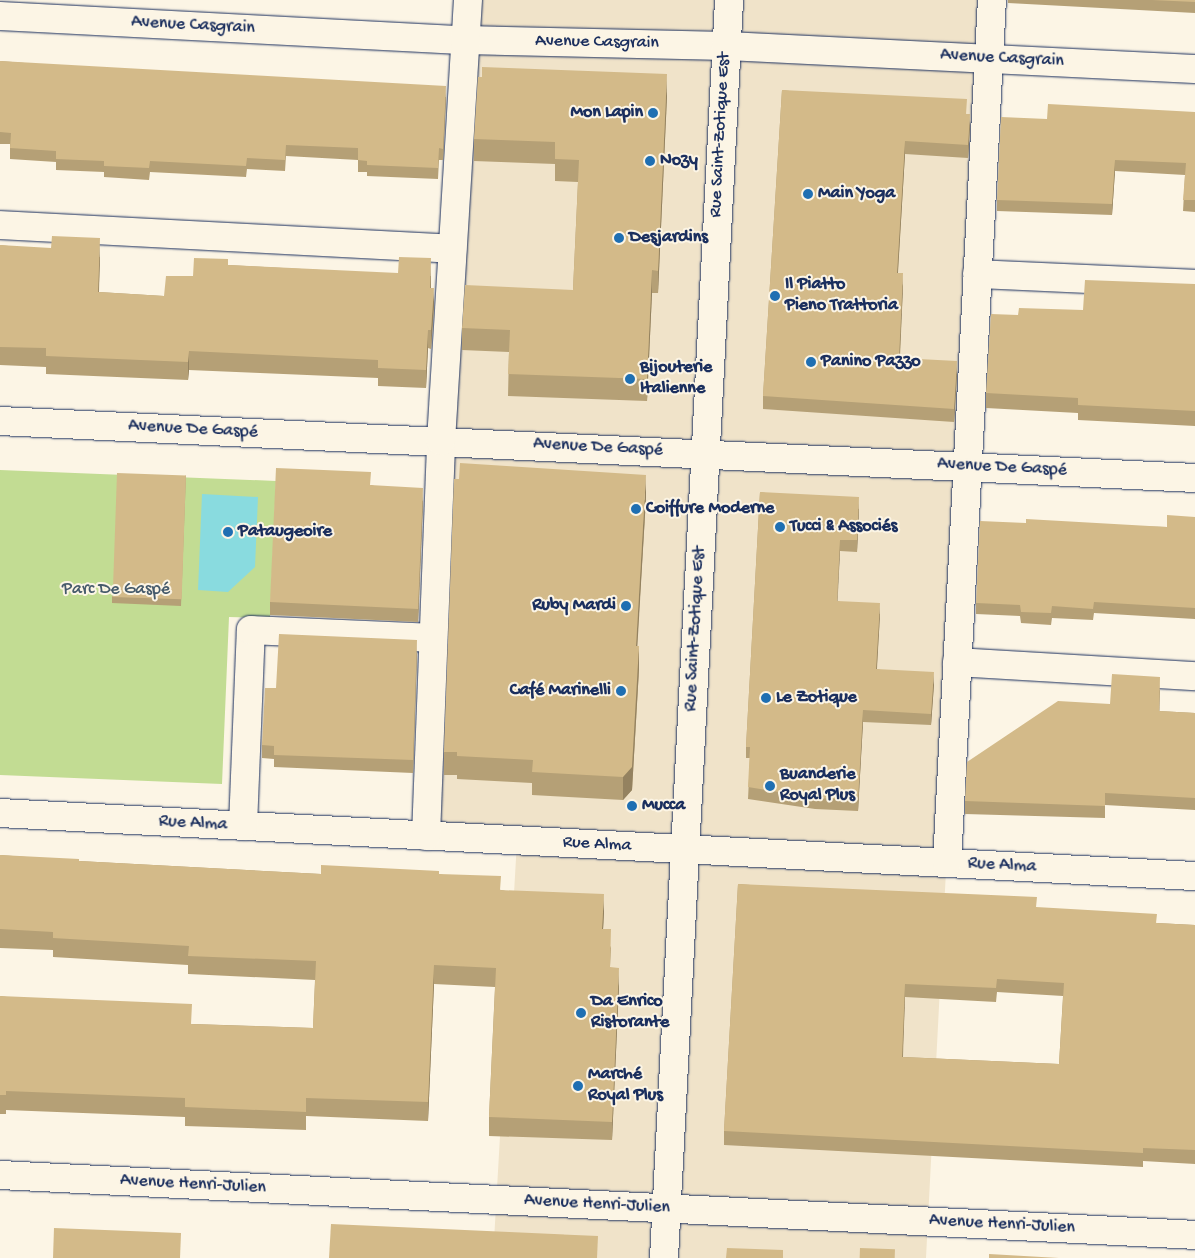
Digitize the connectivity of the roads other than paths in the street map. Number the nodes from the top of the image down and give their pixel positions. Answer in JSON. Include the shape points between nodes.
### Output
{"nodes":[{"id":1,"x":468,"y":0,"type":"edge"},
{"id":2,"x":729,"y":0,"type":"edge"},
{"id":3,"x":992,"y":0,"type":"edge"},
{"id":4,"x":0,"y":16,"type":"edge"},
{"id":5,"x":465,"y":40,"type":"junction"},
{"id":6,"x":726,"y":46,"type":"junction"},
{"id":7,"x":989,"y":59,"type":"junction"},
{"id":8,"x":1195,"y":69,"type":"edge"},
{"id":9,"x":0,"y":225,"type":"edge"},
{"id":10,"x":452,"y":249,"type":"junction"},
{"id":11,"x":977,"y":274,"type":"junction"},
{"id":12,"x":1195,"y":284,"type":"edge"},
{"id":13,"x":0,"y":421,"type":"edge"},
{"id":14,"x":441,"y":441,"type":"junction"},
{"id":15,"x":706,"y":453,"type":"junction"},
{"id":16,"x":968,"y":466,"type":"junction"},
{"id":17,"x":1195,"y":478,"type":"edge"},
{"id":18,"x":433,"y":638,"type":"junction"},
{"id":19,"x":957,"y":662,"type":"junction"},
{"id":20,"x":1195,"y":676,"type":"edge"},
{"id":21,"x":0,"y":813,"type":"edge"},
{"id":22,"x":243,"y":826,"type":"junction"},
{"id":23,"x":426,"y":836,"type":"junction"},
{"id":24,"x":684,"y":850,"type":"junction"},
{"id":25,"x":946,"y":863,"type":"junction"},
{"id":26,"x":1195,"y":876,"type":"edge"},
{"id":27,"x":0,"y":1175,"type":"edge"},
{"id":28,"x":667,"y":1209,"type":"junction"},
{"id":29,"x":1195,"y":1234,"type":"edge"},
{"id":30,"x":664,"y":1258,"type":"edge"}],
"edges":[{"from":1,"to":5,"type":"street"},
{"from":2,"to":6,"type":"street","name":"Rue Saint-Zotique Est"},
{"from":3,"to":7,"type":"street"},
{"from":4,"to":5,"type":"street","name":"Avenue Casgrain"},
{"from":5,"to":6,"type":"street","name":"Avenue Casgrain"},
{"from":5,"to":10,"type":"street"},
{"from":6,"to":7,"type":"street","name":"Avenue Casgrain"},
{"from":6,"to":15,"type":"street","name":"Rue Saint-Zotique Est"},
{"from":7,"to":8,"type":"street","name":"Avenue Casgrain"},
{"from":7,"to":11,"type":"street"},
{"from":9,"to":10,"type":"street"},
{"from":10,"to":14,"type":"street"},
{"from":11,"to":12,"type":"street"},
{"from":11,"to":16,"type":"street"},
{"from":13,"to":14,"type":"street","name":"Avenue De Gaspé"},
{"from":14,"to":15,"type":"street","name":"Avenue De Gaspé"},
{"from":14,"to":18,"type":"street"},
{"from":15,"to":16,"type":"street","name":"Avenue De Gaspé"},
{"from":15,"to":24,"type":"street","name":"Rue Saint-Zotique Est"},
{"from":16,"to":17,"type":"street","name":"Avenue De Gaspé"},
{"from":16,"to":19,"type":"street"},
{"from":18,"to":22,"type":"street","via":[[251,630]]},
{"from":18,"to":23,"type":"street"},
{"from":19,"to":20,"type":"street"},
{"from":19,"to":25,"type":"street"},
{"from":21,"to":22,"type":"street","name":"Rue Alma"},
{"from":22,"to":23,"type":"street","name":"Rue Alma"},
{"from":23,"to":24,"type":"street","name":"Rue Alma"},
{"from":24,"to":25,"type":"street","name":"Rue Alma"},
{"from":24,"to":28,"type":"street","name":"Rue Saint-Zotique Est"},
{"from":25,"to":26,"type":"street","name":"Rue Alma"},
{"from":27,"to":28,"type":"street","name":"Avenue Henri-Julien"},
{"from":28,"to":29,"type":"street","name":"Avenue Henri-Julien"},
{"from":28,"to":30,"type":"street","name":"Rue Saint-Zotique Est"}]}
